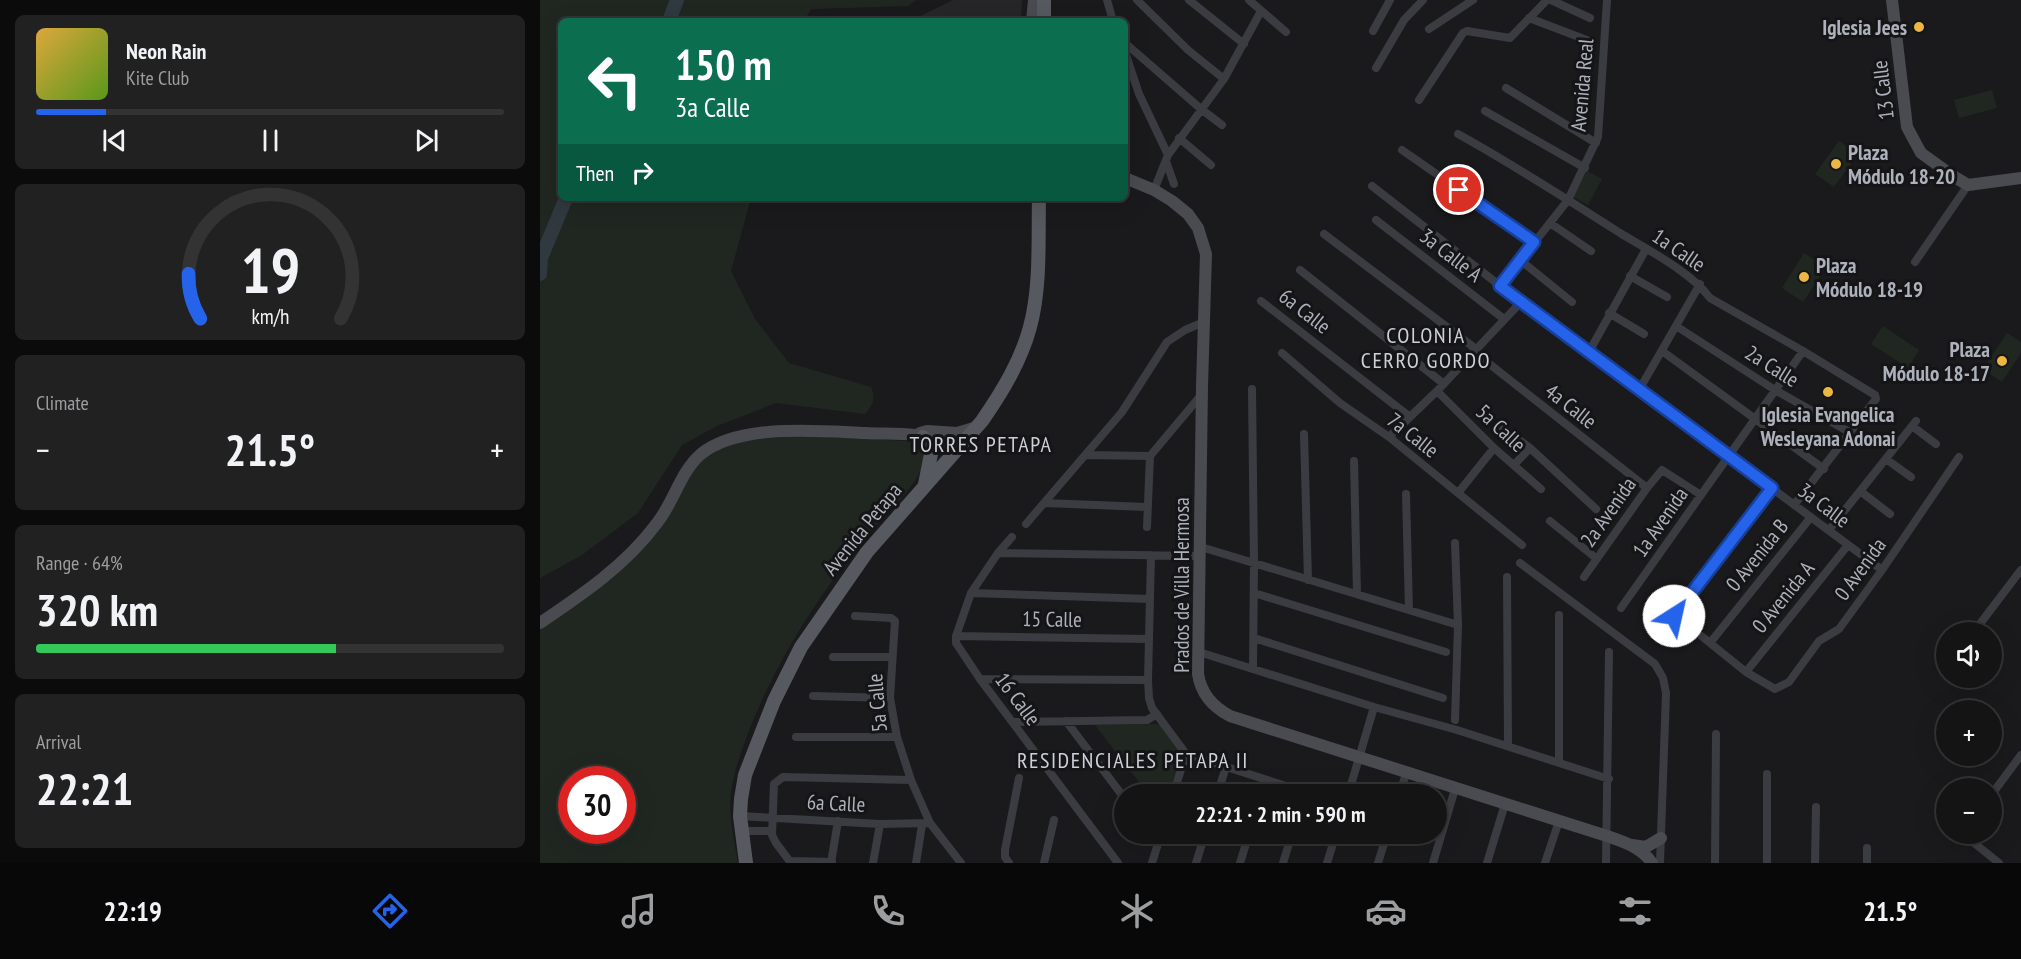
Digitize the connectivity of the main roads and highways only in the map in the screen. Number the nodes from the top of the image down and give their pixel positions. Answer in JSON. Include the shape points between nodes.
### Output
{"nodes":[{"id":1,"x":1035,"y":0,"type":"edge"},
{"id":2,"x":1044,"y":0,"type":"edge"},
{"id":3,"x":1892,"y":0,"type":"edge"},
{"id":4,"x":1032,"y":18,"type":"edge"},
{"id":5,"x":1044,"y":18,"type":"edge"},
{"id":6,"x":2021,"y":178,"type":"edge"},
{"id":7,"x":1128,"y":181,"type":"edge"},
{"id":8,"x":1039,"y":201,"type":"edge"},
{"id":9,"x":978,"y":426,"type":"junction"},
{"id":10,"x":918,"y":436,"type":"junction"},
{"id":11,"x":960,"y":445,"type":"junction"},
{"id":12,"x":925,"y":486,"type":"junction"},
{"id":13,"x":540,"y":623,"type":"edge"},
{"id":14,"x":1660,"y":838,"type":"road end"},
{"id":15,"x":1632,"y":845,"type":"junction"},
{"id":16,"x":746,"y":862,"type":"edge"},
{"id":17,"x":1652,"y":863,"type":"edge"}],
"edges":[{"from":1,"to":4,"type":"main road"},
{"from":2,"to":5,"type":"main road"},
{"from":3,"to":6,"type":"main road","name":"13 Calle","via":[[1907,127],[1921,153],[1968,185]]},
{"from":7,"to":15,"type":"main road","name":"Prados de Villa Hermosa","via":[[1149,187],[1188,214],[1198,228],[1206,254],[1198,674],[1210,701],[1221,712]]},
{"from":8,"to":9,"type":"main road","name":"Avenida Petapa","via":[[1036,292],[1028,334],[998,398]]},
{"from":9,"to":10,"type":"main road","via":[[960,432],[927,431]]},
{"from":9,"to":11,"type":"main road","name":"Avenida Petapa"},
{"from":10,"to":11,"type":"main road"},
{"from":10,"to":12,"type":"main road","via":[[931,445],[933,452]]},
{"from":10,"to":13,"type":"main road","via":[[801,430],[750,435],[709,448],[696,459],[659,522],[631,555]]},
{"from":11,"to":12,"type":"main road","name":"Avenida Petapa"},
{"from":12,"to":16,"type":"main road","name":"Avenida Petapa","via":[[867,552],[801,647],[774,701],[743,785],[741,824]]},
{"from":14,"to":15,"type":"main road","via":[[1646,847]]},
{"from":15,"to":17,"type":"main road","name":"Prados de Villa Hermosa"}]}
